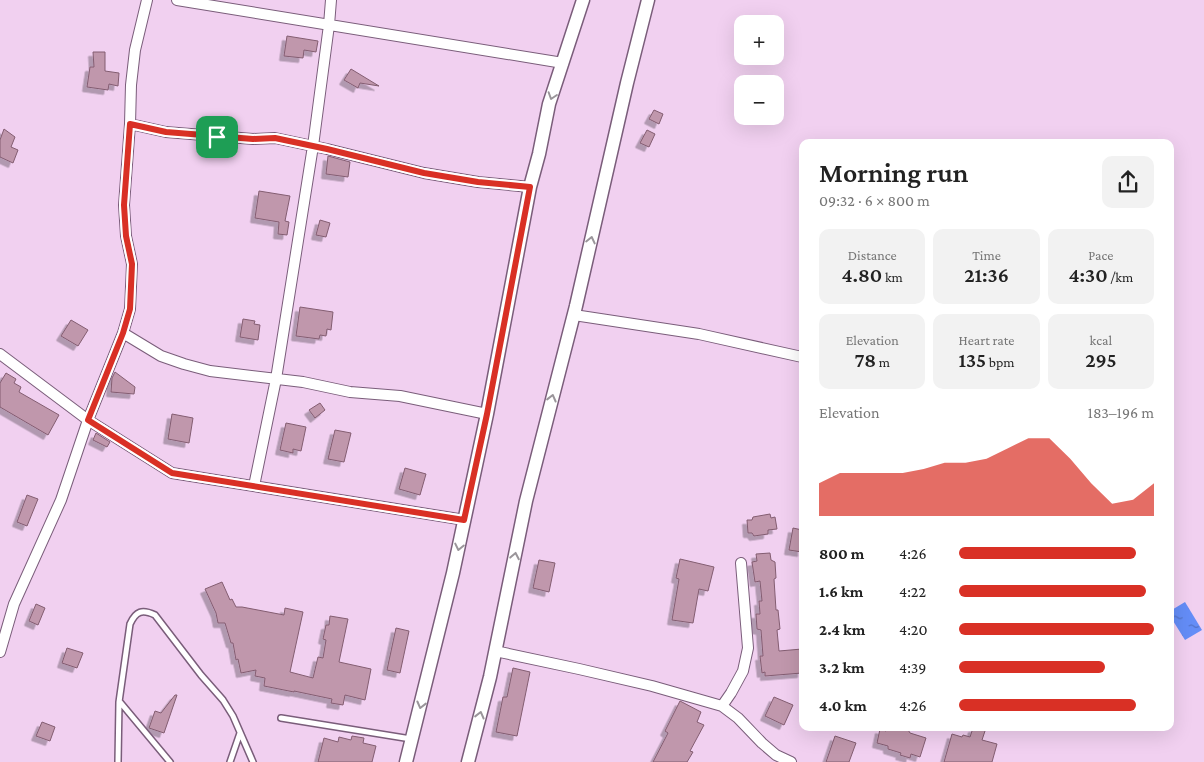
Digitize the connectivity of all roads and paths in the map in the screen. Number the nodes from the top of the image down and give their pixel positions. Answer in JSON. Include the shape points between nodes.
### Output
{"nodes":[{"id":1,"x":147,"y":0,"type":"edge"},
{"id":2,"x":177,"y":0,"type":"edge"},
{"id":3,"x":331,"y":0,"type":"edge"},
{"id":4,"x":583,"y":0,"type":"edge"},
{"id":5,"x":648,"y":0,"type":"edge"},
{"id":6,"x":329,"y":25,"type":"junction"},
{"id":7,"x":563,"y":63,"type":"junction"},
{"id":8,"x":130,"y":124,"type":"junction"},
{"id":9,"x":313,"y":146,"type":"junction"},
{"id":10,"x":530,"y":187,"type":"junction"},
{"id":11,"x":574,"y":315,"type":"junction"},
{"id":12,"x":123,"y":333,"type":"junction"},
{"id":13,"x":0,"y":354,"type":"edge"},
{"id":14,"x":799,"y":356,"type":"edge"},
{"id":15,"x":276,"y":379,"type":"junction"},
{"id":16,"x":487,"y":414,"type":"junction"},
{"id":17,"x":88,"y":420,"type":"junction"},
{"id":18,"x":254,"y":486,"type":"junction"},
{"id":19,"x":464,"y":520,"type":"junction"},
{"id":20,"x":741,"y":563,"type":"dead end"},
{"id":21,"x":495,"y":651,"type":"junction"},
{"id":22,"x":0,"y":652,"type":"edge"},
{"id":23,"x":119,"y":702,"type":"junction"},
{"id":24,"x":722,"y":706,"type":"junction"},
{"id":25,"x":281,"y":718,"type":"dead end"},
{"id":26,"x":240,"y":732,"type":"junction"},
{"id":27,"x":412,"y":739,"type":"junction"},
{"id":28,"x":118,"y":762,"type":"edge"},
{"id":29,"x":170,"y":762,"type":"edge"},
{"id":30,"x":230,"y":762,"type":"edge"},
{"id":31,"x":252,"y":762,"type":"edge"},
{"id":32,"x":406,"y":762,"type":"edge"},
{"id":33,"x":468,"y":762,"type":"edge"},
{"id":34,"x":791,"y":762,"type":"edge"}],
"edges":[{"from":1,"to":8,"type":"street","via":[[135,50]]},
{"from":2,"to":6,"type":"street"},
{"from":3,"to":6,"type":"street"},
{"from":4,"to":7,"type":"street"},
{"from":11,"to":5,"type":"street","one_way":true},
{"from":6,"to":7,"type":"street"},
{"from":6,"to":9,"type":"street"},
{"from":7,"to":10,"type":"street","one_way":true,"via":[[549,104]]},
{"from":8,"to":9,"type":"street","via":[[166,132],[275,138]]},
{"from":8,"to":12,"type":"street","via":[[124,205],[132,264],[130,309]]},
{"from":9,"to":10,"type":"street","via":[[424,173]]},
{"from":9,"to":15,"type":"street"},
{"from":10,"to":16,"type":"street"},
{"from":11,"to":14,"type":"street","via":[[699,334]]},
{"from":21,"to":11,"type":"street","one_way":true,"via":[[526,501]]},
{"from":12,"to":15,"type":"street","via":[[161,356],[184,364],[210,371]]},
{"from":12,"to":17,"type":"street"},
{"from":13,"to":17,"type":"street"},
{"from":15,"to":16,"type":"street","via":[[350,392],[400,396]]},
{"from":15,"to":18,"type":"street"},
{"from":16,"to":19,"type":"street"},
{"from":17,"to":18,"type":"street","via":[[172,473]]},
{"from":17,"to":22,"type":"street","via":[[61,500],[14,604]]},
{"from":18,"to":19,"type":"street"},
{"from":19,"to":27,"type":"street","one_way":true},
{"from":20,"to":24,"type":"street","via":[[748,648],[743,671]]},
{"from":21,"to":24,"type":"street","via":[[652,686]]},
{"from":33,"to":21,"type":"street","one_way":true},
{"from":23,"to":26,"type":"lane","via":[[130,624],[134,616],[146,612],[155,615],[223,700]]},
{"from":23,"to":28,"type":"lane"},
{"from":23,"to":29,"type":"lane"},
{"from":24,"to":34,"type":"street","via":[[776,755]]},
{"from":25,"to":27,"type":"lane"},
{"from":26,"to":30,"type":"lane"},
{"from":26,"to":31,"type":"lane"},
{"from":27,"to":32,"type":"street"}]}
